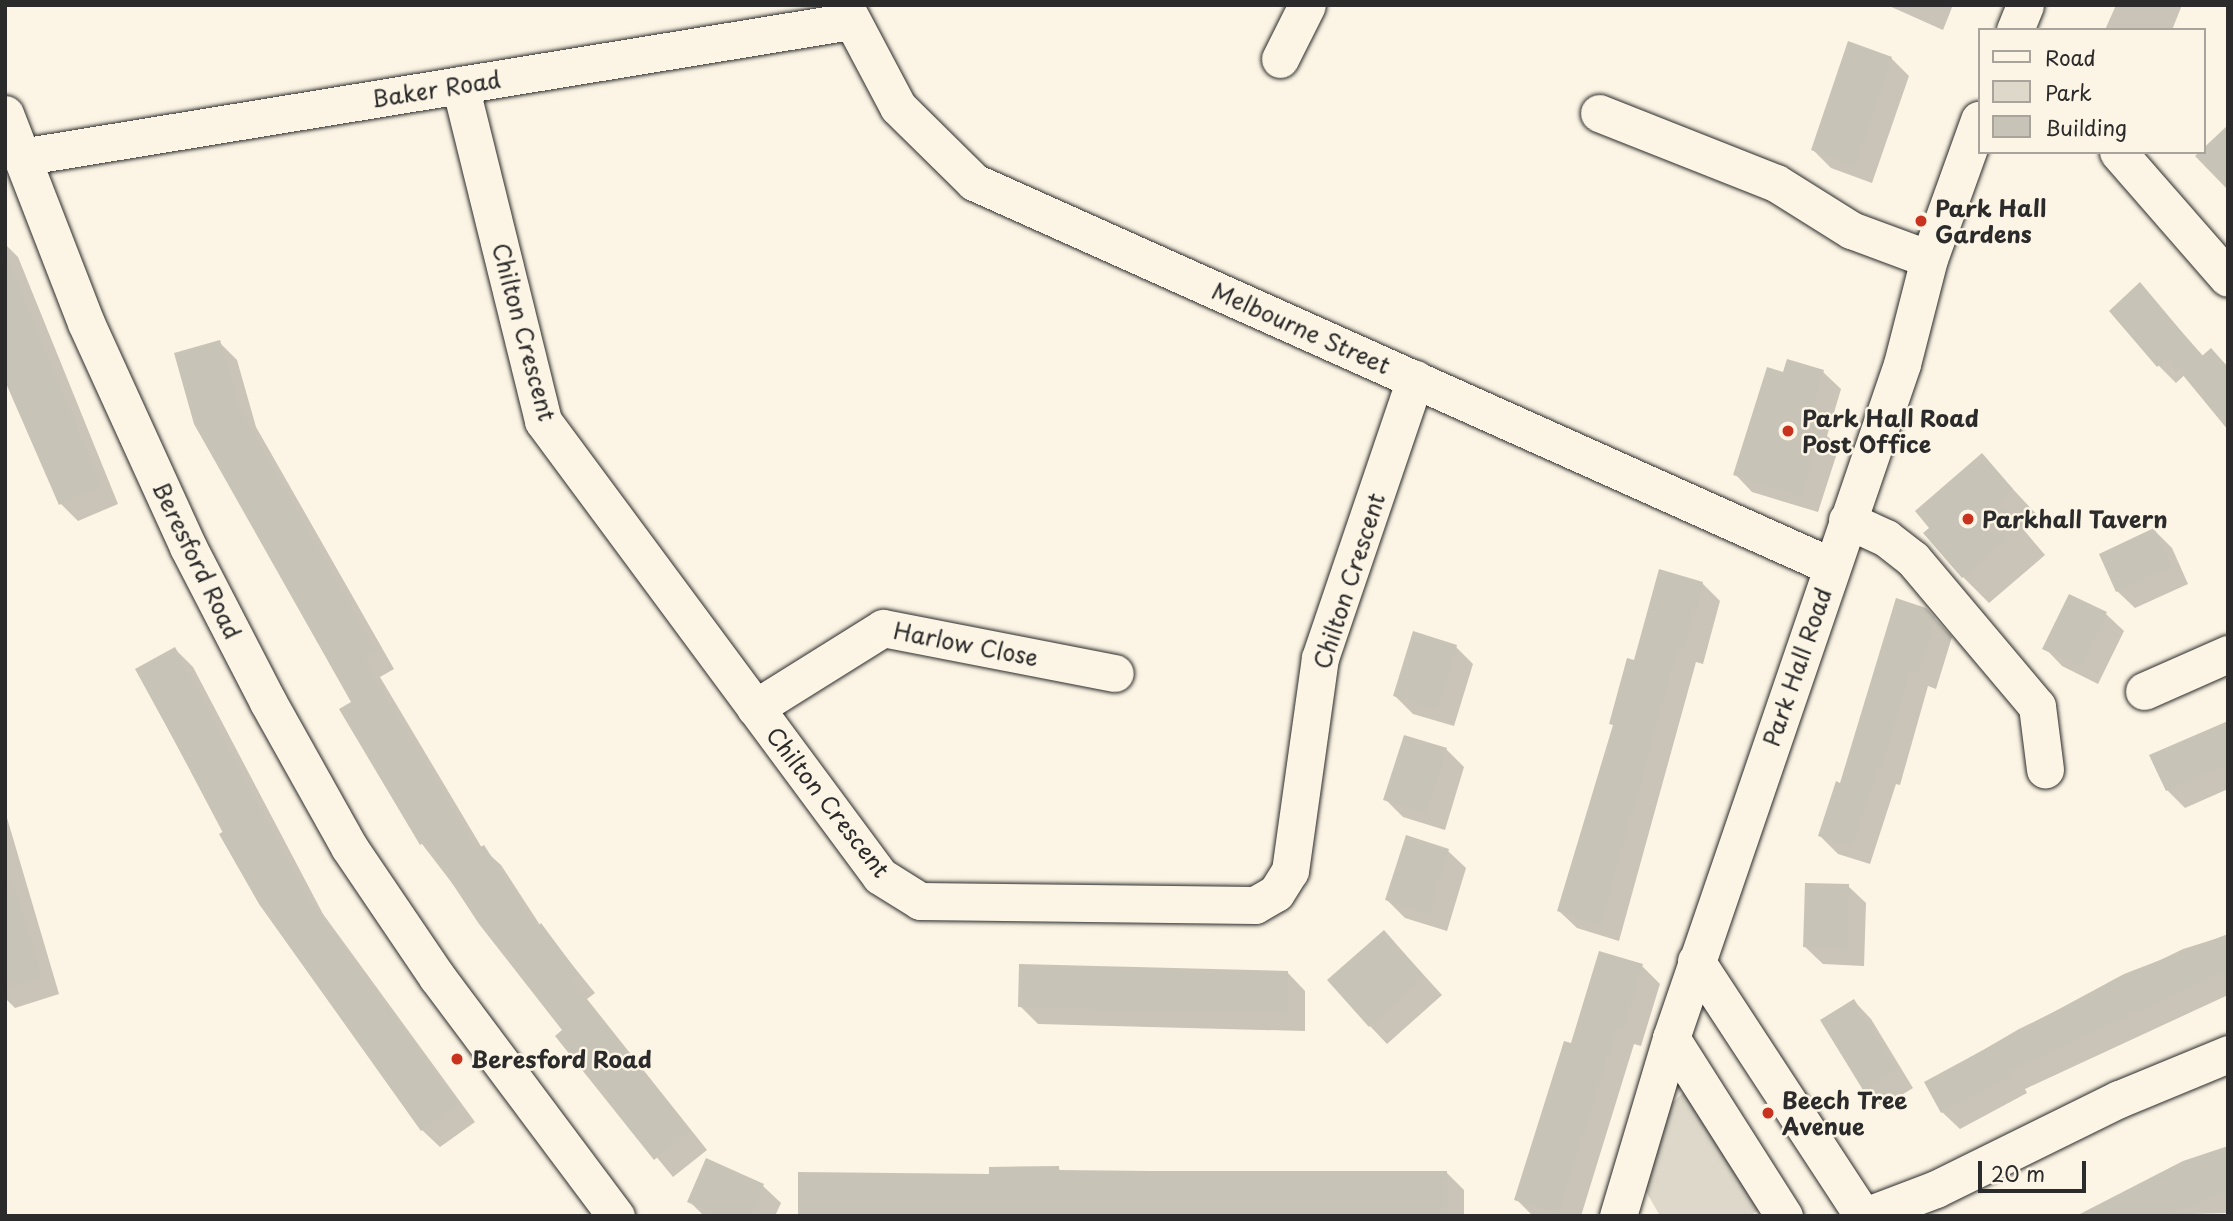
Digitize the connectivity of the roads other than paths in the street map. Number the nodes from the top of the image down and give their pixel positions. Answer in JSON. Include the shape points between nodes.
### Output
{"nodes":[{"id":1,"x":1307,"y":5,"type":"edge"},
{"id":2,"x":2025,"y":5,"type":"edge"},
{"id":3,"x":848,"y":13,"type":"edge"},
{"id":4,"x":2016,"y":28,"type":"edge"},
{"id":5,"x":1280,"y":58,"type":"dead end"},
{"id":6,"x":460,"y":85,"type":"junction"},
{"id":7,"x":1599,"y":113,"type":"dead end"},
{"id":8,"x":5,"y":114,"type":"edge"},
{"id":9,"x":1978,"y":123,"type":"edge"},
{"id":10,"x":2120,"y":154,"type":"edge"},
{"id":11,"x":21,"y":158,"type":"junction"},
{"id":12,"x":1929,"y":259,"type":"junction"},
{"id":13,"x":2228,"y":278,"type":"edge"},
{"id":14,"x":1415,"y":379,"type":"junction"},
{"id":15,"x":1847,"y":520,"type":"junction"},
{"id":16,"x":1831,"y":566,"type":"junction"},
{"id":17,"x":2228,"y":654,"type":"edge"},
{"id":18,"x":1115,"y":673,"type":"dead end"},
{"id":19,"x":2144,"y":691,"type":"dead end"},
{"id":20,"x":755,"y":708,"type":"junction"},
{"id":21,"x":2045,"y":769,"type":"dead end"},
{"id":22,"x":1696,"y":961,"type":"junction"},
{"id":23,"x":1671,"y":1038,"type":"junction"},
{"id":24,"x":2228,"y":1054,"type":"edge"},
{"id":25,"x":1943,"y":1202,"type":"edge"},
{"id":26,"x":616,"y":1216,"type":"edge"},
{"id":27,"x":1618,"y":1216,"type":"edge"},
{"id":28,"x":1784,"y":1216,"type":"edge"},
{"id":29,"x":1864,"y":1216,"type":"edge"}],
"edges":[{"from":1,"to":5,"type":"street"},
{"from":2,"to":4,"type":"street"},
{"from":3,"to":6,"type":"street","name":"Baker Road"},
{"from":3,"to":14,"type":"street","name":"Melbourne Street","via":[[898,107],[974,182]]},
{"from":6,"to":11,"type":"street","name":"Baker Road"},
{"from":6,"to":20,"type":"street","name":"Chilton Crescent","via":[[543,421]]},
{"from":7,"to":12,"type":"street","via":[[1776,183],[1850,230]]},
{"from":8,"to":11,"type":"street","name":"Beresford Road"},
{"from":9,"to":12,"type":"street","name":"Park Hall Road"},
{"from":10,"to":13,"type":"street"},
{"from":11,"to":26,"type":"street","name":"Beresford Road","via":[[86,323],[188,547],[336,823],[437,977]]},
{"from":12,"to":15,"type":"street","name":"Park Hall Road","via":[[1902,364]]},
{"from":14,"to":16,"type":"street","name":"Melbourne Street"},
{"from":14,"to":20,"type":"street","name":"Chilton Crescent","via":[[1320,658],[1290,871],[1276,893],[1255,905],[920,901],[880,876]]},
{"from":15,"to":16,"type":"street","name":"Park Hall Road"},
{"from":15,"to":21,"type":"street","via":[[1886,538],[1913,559],[2037,706]]},
{"from":16,"to":22,"type":"street","name":"Park Hall Road"},
{"from":17,"to":19,"type":"street"},
{"from":18,"to":20,"type":"street","name":"Harlow Close","via":[[883,628]]},
{"from":22,"to":23,"type":"street","name":"Park Hall Road"},
{"from":22,"to":29,"type":"street"},
{"from":23,"to":27,"type":"street","name":"Park Hall Road"},
{"from":23,"to":28,"type":"street"},
{"from":24,"to":25,"type":"street","via":[[2119,1099]]},
{"from":25,"to":29,"type":"street"}]}
